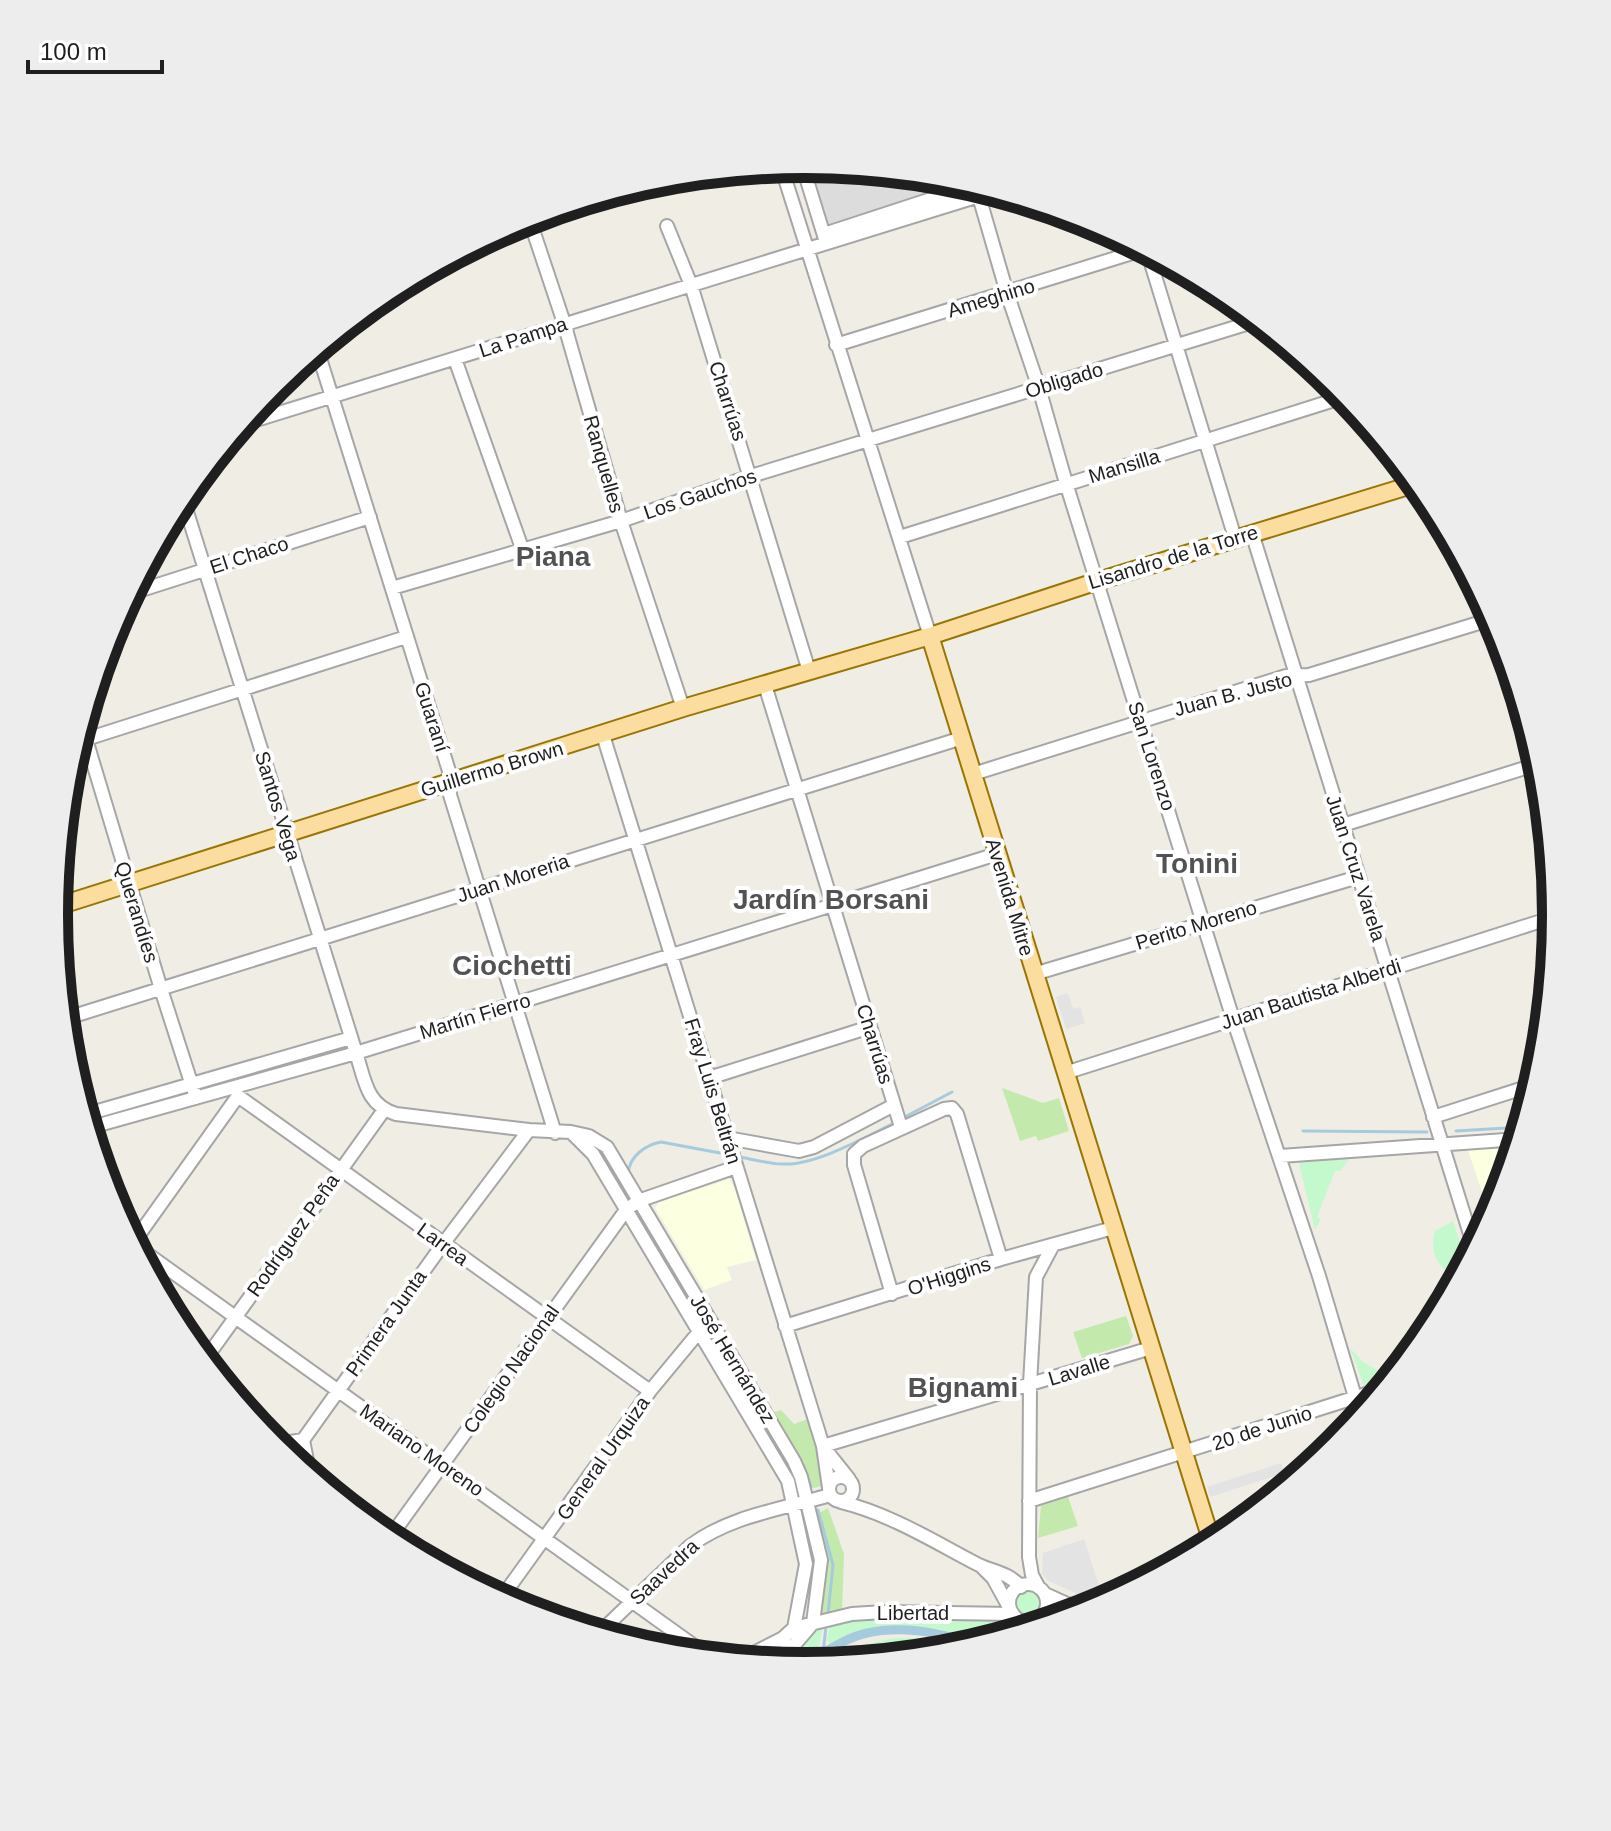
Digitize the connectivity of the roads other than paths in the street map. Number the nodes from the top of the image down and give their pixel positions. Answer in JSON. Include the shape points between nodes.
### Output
{"nodes":[{"id":1,"x":806,"y":178,"type":"edge"},
{"id":2,"x":785,"y":179,"type":"edge"},
{"id":3,"x":960,"y":194,"type":"edge"},
{"id":4,"x":979,"y":199,"type":"edge"},
{"id":5,"x":667,"y":226,"type":"dead end"},
{"id":6,"x":533,"y":230,"type":"edge"},
{"id":7,"x":825,"y":239,"type":"junction"},
{"id":8,"x":806,"y":249,"type":"junction"},
{"id":9,"x":1132,"y":254,"type":"edge"},
{"id":10,"x":1150,"y":264,"type":"edge"},
{"id":11,"x":691,"y":285,"type":"junction"},
{"id":12,"x":1007,"y":293,"type":"junction"},
{"id":13,"x":564,"y":323,"type":"junction"},
{"id":14,"x":1246,"y":324,"type":"edge"},
{"id":15,"x":836,"y":345,"type":"junction"},
{"id":16,"x":1175,"y":346,"type":"junction"},
{"id":17,"x":455,"y":359,"type":"junction"},
{"id":18,"x":320,"y":360,"type":"edge"},
{"id":19,"x":1039,"y":388,"type":"junction"},
{"id":20,"x":332,"y":397,"type":"junction"},
{"id":21,"x":1333,"y":400,"type":"edge"},
{"id":22,"x":261,"y":419,"type":"edge"},
{"id":23,"x":869,"y":441,"type":"junction"},
{"id":24,"x":1205,"y":441,"type":"junction"},
{"id":25,"x":751,"y":476,"type":"junction"},
{"id":26,"x":1066,"y":483,"type":"junction"},
{"id":27,"x":1405,"y":486,"type":"edge"},
{"id":28,"x":188,"y":513,"type":"edge"},
{"id":29,"x":370,"y":517,"type":"junction"},
{"id":30,"x":621,"y":521,"type":"junction"},
{"id":31,"x":1252,"y":533,"type":"junction"},
{"id":32,"x":900,"y":537,"type":"junction"},
{"id":33,"x":1235,"y":538,"type":"junction"},
{"id":34,"x":523,"y":551,"type":"junction"},
{"id":35,"x":206,"y":569,"type":"junction"},
{"id":36,"x":1098,"y":581,"type":"junction"},
{"id":37,"x":392,"y":588,"type":"junction"},
{"id":38,"x":144,"y":589,"type":"edge"},
{"id":39,"x":1482,"y":622,"type":"edge"},
{"id":40,"x":930,"y":636,"type":"junction"},
{"id":41,"x":406,"y":637,"type":"junction"},
{"id":42,"x":809,"y":671,"type":"junction"},
{"id":43,"x":1298,"y":676,"type":"junction"},
{"id":44,"x":765,"y":685,"type":"junction"},
{"id":45,"x":243,"y":689,"type":"junction"},
{"id":46,"x":683,"y":708,"type":"junction"},
{"id":47,"x":1140,"y":721,"type":"junction"},
{"id":48,"x":603,"y":735,"type":"junction"},
{"id":49,"x":90,"y":737,"type":"edge"},
{"id":50,"x":962,"y":738,"type":"junction"},
{"id":51,"x":86,"y":755,"type":"edge"},
{"id":52,"x":1528,"y":767,"type":"edge"},
{"id":53,"x":973,"y":774,"type":"junction"},
{"id":54,"x":450,"y":782,"type":"junction"},
{"id":55,"x":797,"y":790,"type":"junction"},
{"id":56,"x":1343,"y":825,"type":"junction"},
{"id":57,"x":287,"y":834,"type":"junction"},
{"id":58,"x":634,"y":839,"type":"junction"},
{"id":59,"x":997,"y":854,"type":"junction"},
{"id":60,"x":1358,"y":877,"type":"junction"},
{"id":61,"x":129,"y":884,"type":"junction"},
{"id":62,"x":479,"y":889,"type":"junction"},
{"id":63,"x":69,"y":903,"type":"edge"},
{"id":64,"x":832,"y":904,"type":"junction"},
{"id":65,"x":1543,"y":920,"type":"edge"},
{"id":66,"x":1205,"y":922,"type":"junction"},
{"id":67,"x":320,"y":939,"type":"junction"},
{"id":68,"x":671,"y":955,"type":"junction"},
{"id":69,"x":1389,"y":969,"type":"junction"},
{"id":70,"x":1034,"y":974,"type":"junction"},
{"id":71,"x":161,"y":989,"type":"junction"},
{"id":72,"x":514,"y":1003,"type":"junction"},
{"id":73,"x":75,"y":1016,"type":"edge"},
{"id":74,"x":1233,"y":1019,"type":"junction"},
{"id":75,"x":870,"y":1027,"type":"junction"},
{"id":76,"x":351,"y":1038,"type":"junction"},
{"id":77,"x":356,"y":1053,"type":"junction"},
{"id":78,"x":1065,"y":1073,"type":"junction"},
{"id":79,"x":230,"y":1074,"type":"junction"},
{"id":80,"x":709,"y":1078,"type":"junction"},
{"id":81,"x":192,"y":1085,"type":"junction"},
{"id":82,"x":1522,"y":1088,"type":"edge"},
{"id":83,"x":236,"y":1092,"type":"junction"},
{"id":84,"x":196,"y":1098,"type":"junction"},
{"id":85,"x":895,"y":1109,"type":"junction"},
{"id":86,"x":384,"y":1110,"type":"junction"},
{"id":87,"x":95,"y":1112,"type":"edge"},
{"id":88,"x":1433,"y":1117,"type":"junction"},
{"id":89,"x":99,"y":1125,"type":"edge"},
{"id":90,"x":901,"y":1127,"type":"junction"},
{"id":91,"x":529,"y":1130,"type":"junction"},
{"id":92,"x":571,"y":1132,"type":"junction"},
{"id":93,"x":555,"y":1133,"type":"junction"},
{"id":94,"x":727,"y":1138,"type":"junction"},
{"id":95,"x":1508,"y":1140,"type":"edge"},
{"id":96,"x":1442,"y":1144,"type":"junction"},
{"id":97,"x":1280,"y":1156,"type":"junction"},
{"id":98,"x":736,"y":1167,"type":"junction"},
{"id":99,"x":340,"y":1169,"type":"junction"},
{"id":100,"x":638,"y":1201,"type":"junction"},
{"id":101,"x":626,"y":1210,"type":"junction"},
{"id":102,"x":1113,"y":1228,"type":"junction"},
{"id":103,"x":140,"y":1232,"type":"edge"},
{"id":104,"x":1470,"y":1235,"type":"edge"},
{"id":105,"x":443,"y":1244,"type":"junction"},
{"id":106,"x":1052,"y":1247,"type":"junction"},
{"id":107,"x":669,"y":1252,"type":"junction"},
{"id":108,"x":1021,"y":1254,"type":"junction"},
{"id":109,"x":152,"y":1257,"type":"edge"},
{"id":110,"x":1001,"y":1259,"type":"junction"},
{"id":111,"x":655,"y":1260,"type":"junction"},
{"id":112,"x":1036,"y":1277,"type":"junction"},
{"id":113,"x":892,"y":1294,"type":"junction"},
{"id":114,"x":236,"y":1316,"type":"junction"},
{"id":115,"x":547,"y":1318,"type":"junction"},
{"id":116,"x":709,"y":1319,"type":"junction"},
{"id":117,"x":785,"y":1326,"type":"junction"},
{"id":118,"x":700,"y":1331,"type":"junction"},
{"id":119,"x":1151,"y":1348,"type":"junction"},
{"id":120,"x":211,"y":1351,"type":"edge"},
{"id":121,"x":1030,"y":1384,"type":"junction"},
{"id":122,"x":338,"y":1391,"type":"junction"},
{"id":123,"x":650,"y":1391,"type":"junction"},
{"id":124,"x":1366,"y":1395,"type":"edge"},
{"id":125,"x":1356,"y":1398,"type":"junction"},
{"id":126,"x":1358,"y":1404,"type":"edge"},
{"id":127,"x":303,"y":1440,"type":"junction"},
{"id":128,"x":289,"y":1442,"type":"edge"},
{"id":129,"x":823,"y":1446,"type":"junction"},
{"id":130,"x":1184,"y":1453,"type":"junction"},
{"id":131,"x":307,"y":1458,"type":"edge"},
{"id":132,"x":442,"y":1465,"type":"junction"},
{"id":133,"x":851,"y":1482,"type":"junction"},
{"id":134,"x":833,"y":1495,"type":"junction"},
{"id":135,"x":1029,"y":1501,"type":"junction"},
{"id":136,"x":800,"y":1503,"type":"junction"},
{"id":137,"x":888,"y":1518,"type":"junction"},
{"id":138,"x":396,"y":1529,"type":"edge"},
{"id":139,"x":1209,"y":1533,"type":"edge"},
{"id":140,"x":546,"y":1539,"type":"junction"},
{"id":141,"x":1029,"y":1557,"type":"junction"},
{"id":142,"x":982,"y":1567,"type":"junction"},
{"id":143,"x":1021,"y":1586,"type":"junction"},
{"id":144,"x":508,"y":1590,"type":"edge"},
{"id":145,"x":1042,"y":1591,"type":"junction"},
{"id":146,"x":633,"y":1600,"type":"junction"},
{"id":147,"x":1069,"y":1604,"type":"edge"},
{"id":148,"x":1043,"y":1614,"type":"edge"},
{"id":149,"x":1016,"y":1619,"type":"edge"},
{"id":150,"x":822,"y":1621,"type":"junction"},
{"id":151,"x":607,"y":1626,"type":"edge"},
{"id":152,"x":794,"y":1628,"type":"junction"},
{"id":153,"x":692,"y":1644,"type":"edge"},
{"id":154,"x":758,"y":1651,"type":"edge"},
{"id":155,"x":782,"y":1652,"type":"edge"}],
"edges":[{"from":1,"to":7,"type":"street"},
{"from":2,"to":8,"type":"street","name":"Avenida Mitre"},
{"from":3,"to":7,"type":"street","name":"La Pampa"},
{"from":4,"to":12,"type":"street","name":"San Lorenzo"},
{"from":5,"to":11,"type":"street","name":"Charrúas"},
{"from":6,"to":13,"type":"street","name":"Ranquelles"},
{"from":7,"to":8,"type":"street","name":"La Pampa"},
{"from":8,"to":11,"type":"street","name":"La Pampa"},
{"from":8,"to":15,"type":"street","name":"Avenida Mitre"},
{"from":9,"to":12,"type":"street","name":"Ameghino"},
{"from":10,"to":16,"type":"street"},
{"from":11,"to":13,"type":"street","name":"La Pampa"},
{"from":11,"to":25,"type":"street","name":"Charrúas"},
{"from":12,"to":15,"type":"street","name":"Ameghino"},
{"from":12,"to":19,"type":"street","name":"San Lorenzo"},
{"from":13,"to":17,"type":"street","name":"La Pampa"},
{"from":13,"to":30,"type":"street","name":"Ranquelles"},
{"from":14,"to":16,"type":"street","name":"Obligado"},
{"from":15,"to":23,"type":"street","name":"Avenida Mitre"},
{"from":16,"to":19,"type":"street","name":"Obligado"},
{"from":16,"to":24,"type":"street"},
{"from":17,"to":20,"type":"street","name":"La Pampa"},
{"from":17,"to":34,"type":"street"},
{"from":18,"to":20,"type":"street","name":"Guaraní"},
{"from":19,"to":23,"type":"street","name":"Obligado"},
{"from":19,"to":26,"type":"street","name":"San Lorenzo"},
{"from":20,"to":22,"type":"street","name":"La Pampa"},
{"from":20,"to":29,"type":"street","name":"Guaraní"},
{"from":21,"to":24,"type":"street","name":"Mansilla"},
{"from":23,"to":25,"type":"street","name":"Los Gauchos"},
{"from":23,"to":32,"type":"street","name":"Avenida Mitre"},
{"from":24,"to":26,"type":"street","name":"Mansilla"},
{"from":24,"to":33,"type":"street"},
{"from":25,"to":30,"type":"street","name":"Los Gauchos"},
{"from":25,"to":42,"type":"street","name":"Charrúas"},
{"from":26,"to":32,"type":"street","name":"Mansilla"},
{"from":26,"to":36,"type":"street","name":"San Lorenzo"},
{"from":27,"to":31,"type":"main road","name":"Lisandro de la Torre"},
{"from":28,"to":35,"type":"street","name":"Santos Vega"},
{"from":29,"to":35,"type":"street","name":"El Chaco"},
{"from":29,"to":37,"type":"street","name":"Guaraní"},
{"from":30,"to":34,"type":"street","name":"Los Gauchos"},
{"from":30,"to":46,"type":"street","name":"Ranquelles"},
{"from":31,"to":33,"type":"main road","name":"Lisandro de la Torre"},
{"from":31,"to":43,"type":"street","name":"Juan Cruz Varela"},
{"from":32,"to":40,"type":"street","name":"Avenida Mitre"},
{"from":33,"to":36,"type":"main road","name":"Lisandro de la Torre"},
{"from":34,"to":37,"type":"street","name":"Los Gauchos"},
{"from":35,"to":38,"type":"street","name":"El Chaco"},
{"from":35,"to":45,"type":"street","name":"Santos Vega"},
{"from":36,"to":40,"type":"main road","name":"Lisandro de la Torre"},
{"from":36,"to":47,"type":"street","name":"San Lorenzo"},
{"from":37,"to":41,"type":"street","name":"Guaraní"},
{"from":39,"to":43,"type":"street","name":"Juan B. Justo"},
{"from":40,"to":42,"type":"main road","name":"Guillermo Brown"},
{"from":40,"to":50,"type":"main road","name":"Avenida Mitre"},
{"from":41,"to":45,"type":"street"},
{"from":41,"to":54,"type":"street","name":"Guaraní"},
{"from":42,"to":44,"type":"main road","name":"Guillermo Brown"},
{"from":43,"to":47,"type":"street","name":"Juan B. Justo"},
{"from":43,"to":56,"type":"street","name":"Juan Cruz Varela"},
{"from":44,"to":46,"type":"main road","name":"Guillermo Brown"},
{"from":44,"to":55,"type":"street","name":"Charrúas"},
{"from":45,"to":49,"type":"street"},
{"from":45,"to":57,"type":"street","name":"Santos Vega"},
{"from":46,"to":48,"type":"main road","name":"Guillermo Brown"},
{"from":47,"to":53,"type":"street","name":"Juan B. Justo"},
{"from":47,"to":66,"type":"street","name":"San Lorenzo"},
{"from":48,"to":54,"type":"main road","name":"Guillermo Brown"},
{"from":48,"to":58,"type":"street","name":"Fray Luis Beltrán"},
{"from":50,"to":53,"type":"main road","name":"Avenida Mitre"},
{"from":50,"to":55,"type":"street","name":"Juan Moreria"},
{"from":51,"to":61,"type":"street","name":"Querandíes"},
{"from":52,"to":56,"type":"street"},
{"from":53,"to":59,"type":"main road","name":"Avenida Mitre"},
{"from":54,"to":57,"type":"main road","name":"Guillermo Brown"},
{"from":54,"to":62,"type":"street","name":"Guaraní"},
{"from":55,"to":58,"type":"street","name":"Juan Moreria"},
{"from":55,"to":64,"type":"street","name":"Charrúas"},
{"from":56,"to":60,"type":"street","name":"Juan Cruz Varela"},
{"from":57,"to":61,"type":"main road","name":"Guillermo Brown"},
{"from":57,"to":67,"type":"street","name":"Santos Vega"},
{"from":58,"to":62,"type":"street","name":"Juan Moreria"},
{"from":58,"to":68,"type":"street","name":"Fray Luis Beltrán"},
{"from":59,"to":64,"type":"street","name":"Martín Fierro"},
{"from":59,"to":70,"type":"main road","name":"Avenida Mitre"},
{"from":60,"to":66,"type":"street","name":"Perito Moreno"},
{"from":60,"to":69,"type":"street","name":"Juan Cruz Varela"},
{"from":61,"to":63,"type":"main road","name":"Guillermo Brown"},
{"from":61,"to":71,"type":"street","name":"Querandíes"},
{"from":62,"to":67,"type":"street","name":"Juan Moreria"},
{"from":62,"to":72,"type":"street","name":"Guaraní"},
{"from":64,"to":68,"type":"street","name":"Martín Fierro"},
{"from":64,"to":75,"type":"street","name":"Charrúas"},
{"from":65,"to":69,"type":"street","name":"Juan Bautista Alberdi"},
{"from":66,"to":70,"type":"street","name":"Perito Moreno"},
{"from":66,"to":74,"type":"street","name":"San Lorenzo"},
{"from":67,"to":71,"type":"street","name":"Juan Moreria"},
{"from":67,"to":76,"type":"street","name":"Santos Vega"},
{"from":68,"to":72,"type":"street","name":"Martín Fierro"},
{"from":68,"to":80,"type":"street","name":"Fray Luis Beltrán"},
{"from":69,"to":74,"type":"street","name":"Juan Bautista Alberdi"},
{"from":69,"to":88,"type":"street","name":"Juan Cruz Varela"},
{"from":70,"to":78,"type":"main road","name":"Avenida Mitre"},
{"from":71,"to":73,"type":"street","name":"Juan Moreria"},
{"from":71,"to":81,"type":"street","name":"Querandíes"},
{"from":72,"to":77,"type":"street","name":"Martín Fierro"},
{"from":72,"to":93,"type":"street","name":"Guaraní"},
{"from":74,"to":78,"type":"street","name":"Juan Bautista Alberdi"},
{"from":74,"to":97,"type":"street","name":"San Lorenzo"},
{"from":75,"to":80,"type":"street"},
{"from":75,"to":85,"type":"street","name":"Charrúas"},
{"from":76,"to":77,"type":"street","name":"Santos Vega"},
{"from":76,"to":79,"type":"street"},
{"from":77,"to":83,"type":"street","name":"Martín Fierro"},
{"from":77,"to":86,"type":"street","name":"Santos Vega","via":[[374,1104]]},
{"from":78,"to":102,"type":"main road","name":"Avenida Mitre"},
{"from":79,"to":81,"type":"street"},
{"from":79,"to":83,"type":"street"},
{"from":80,"to":94,"type":"street","name":"Fray Luis Beltrán"},
{"from":81,"to":84,"type":"street","name":"Querandíes"},
{"from":81,"to":87,"type":"street"},
{"from":82,"to":88,"type":"street"},
{"from":83,"to":84,"type":"street","name":"Martín Fierro"},
{"from":83,"to":99,"type":"street","name":"Larrea"},
{"from":83,"to":103,"type":"street"},
{"from":84,"to":89,"type":"street","name":"Martín Fierro"},
{"from":85,"to":90,"type":"street","name":"Charrúas"},
{"from":85,"to":94,"type":"street","via":[[799,1151]]},
{"from":86,"to":91,"type":"street","name":"José Hernández"},
{"from":86,"to":99,"type":"street","name":"Rodríguez Peña"},
{"from":88,"to":96,"type":"street","name":"Juan Cruz Varela"},
{"from":90,"to":110,"type":"street","via":[[944,1109],[957,1114]]},
{"from":90,"to":113,"type":"street","via":[[854,1154]]},
{"from":91,"to":93,"type":"street","name":"José Hernández"},
{"from":91,"to":105,"type":"street","name":"Primera Junta"},
{"from":92,"to":93,"type":"street","name":"José Hernández"},
{"from":92,"to":100,"type":"street","name":"José Hernández","via":[[603,1143]]},
{"from":92,"to":101,"type":"street","name":"José Hernández","via":[[593,1154]]},
{"from":94,"to":98,"type":"street","name":"Fray Luis Beltrán"},
{"from":95,"to":96,"type":"street"},
{"from":96,"to":97,"type":"street"},
{"from":96,"to":104,"type":"street","name":"Juan Cruz Varela"},
{"from":97,"to":125,"type":"street","name":"San Lorenzo"},
{"from":98,"to":100,"type":"street","name":"Colegio Nacional"},
{"from":98,"to":117,"type":"street","name":"Fray Luis Beltrán"},
{"from":99,"to":105,"type":"street","name":"Larrea"},
{"from":99,"to":114,"type":"street","name":"Rodríguez Peña"},
{"from":100,"to":101,"type":"street","name":"Colegio Nacional"},
{"from":100,"to":107,"type":"street","name":"José Hernández"},
{"from":101,"to":111,"type":"street","name":"José Hernández"},
{"from":101,"to":115,"type":"street","name":"Colegio Nacional"},
{"from":102,"to":106,"type":"street","name":"O'Higgins"},
{"from":102,"to":119,"type":"main road","name":"Avenida Mitre"},
{"from":105,"to":115,"type":"street","name":"Larrea"},
{"from":105,"to":122,"type":"street","name":"Primera Junta"},
{"from":106,"to":108,"type":"street","name":"O'Higgins"},
{"from":106,"to":112,"type":"street"},
{"from":107,"to":111,"type":"street"},
{"from":107,"to":116,"type":"street","name":"José Hernández"},
{"from":108,"to":110,"type":"street","name":"O'Higgins"},
{"from":108,"to":112,"type":"street"},
{"from":109,"to":114,"type":"street","name":"Mariano Moreno"},
{"from":110,"to":113,"type":"street","name":"O'Higgins"},
{"from":111,"to":118,"type":"street","name":"José Hernández"},
{"from":112,"to":121,"type":"street"},
{"from":113,"to":117,"type":"street","name":"O'Higgins"},
{"from":114,"to":120,"type":"street","name":"Rodríguez Peña"},
{"from":114,"to":122,"type":"street","name":"Mariano Moreno"},
{"from":115,"to":123,"type":"street","name":"Larrea"},
{"from":115,"to":132,"type":"street","name":"Colegio Nacional"},
{"from":116,"to":118,"type":"street","name":"General Urquiza"},
{"from":116,"to":136,"type":"street","name":"José Hernández","via":[[794,1461]]},
{"from":117,"to":129,"type":"street","name":"Fray Luis Beltrán"},
{"from":118,"to":123,"type":"street","name":"General Urquiza"},
{"from":118,"to":136,"type":"street","name":"José Hernández"},
{"from":119,"to":121,"type":"street","name":"Lavalle"},
{"from":119,"to":130,"type":"main road","name":"Avenida Mitre"},
{"from":121,"to":129,"type":"street","name":"Lavalle"},
{"from":121,"to":135,"type":"street"},
{"from":122,"to":127,"type":"street","name":"Primera Junta"},
{"from":122,"to":132,"type":"street","name":"Mariano Moreno"},
{"from":123,"to":140,"type":"street","name":"General Urquiza"},
{"from":124,"to":125,"type":"street","name":"20 de Junio"},
{"from":125,"to":126,"type":"street","name":"San Lorenzo"},
{"from":125,"to":130,"type":"street","name":"20 de Junio"},
{"from":127,"to":128,"type":"street"},
{"from":127,"to":131,"type":"street"},
{"from":129,"to":133,"type":"street","name":"Fray Luis Beltrán"},
{"from":129,"to":134,"type":"street","name":"Fray Luis Beltrán"},
{"from":130,"to":135,"type":"street","name":"20 de Junio"},
{"from":130,"to":139,"type":"main road","name":"Avenida Mitre"},
{"from":132,"to":138,"type":"street","name":"Colegio Nacional"},
{"from":132,"to":140,"type":"street","name":"Mariano Moreno"},
{"from":133,"to":134,"type":"street","name":"Saavedra","via":[[836,1478]]},
{"from":133,"to":134,"type":"street","via":[[852,1497]]},
{"from":133,"to":137,"type":"street","name":"Fray Luis Beltrán"},
{"from":134,"to":136,"type":"street","name":"Saavedra"},
{"from":134,"to":137,"type":"street","name":"Fray Luis Beltrán"},
{"from":135,"to":141,"type":"street"},
{"from":136,"to":146,"type":"street","name":"Saavedra","via":[[706,1534]]},
{"from":136,"to":150,"type":"street","name":"José Hernández","via":[[821,1560]]},
{"from":136,"to":152,"type":"street","name":"José Hernández","via":[[806,1564]]},
{"from":137,"to":142,"type":"street","name":"Fray Luis Beltrán"},
{"from":140,"to":144,"type":"street","name":"General Urquiza"},
{"from":140,"to":146,"type":"street","name":"Mariano Moreno"},
{"from":141,"to":143,"type":"street"},
{"from":141,"to":145,"type":"street"},
{"from":142,"to":143,"type":"street","name":"Fray Luis Beltrán","via":[[1010,1576]]},
{"from":142,"to":149,"type":"street","name":"Fray Luis Beltrán"},
{"from":143,"to":145,"type":"street"},
{"from":143,"to":149,"type":"street","via":[[1011,1596]]},
{"from":145,"to":147,"type":"street"},
{"from":145,"to":148,"type":"street","via":[[1047,1604]]},
{"from":146,"to":151,"type":"street","name":"Saavedra"},
{"from":146,"to":153,"type":"street","name":"Mariano Moreno"},
{"from":149,"to":150,"type":"street","name":"Libertad","via":[[884,1612]]},
{"from":150,"to":152,"type":"street","name":"Libertad"},
{"from":150,"to":155,"type":"street"},
{"from":152,"to":154,"type":"street","name":"Libertad"}]}
